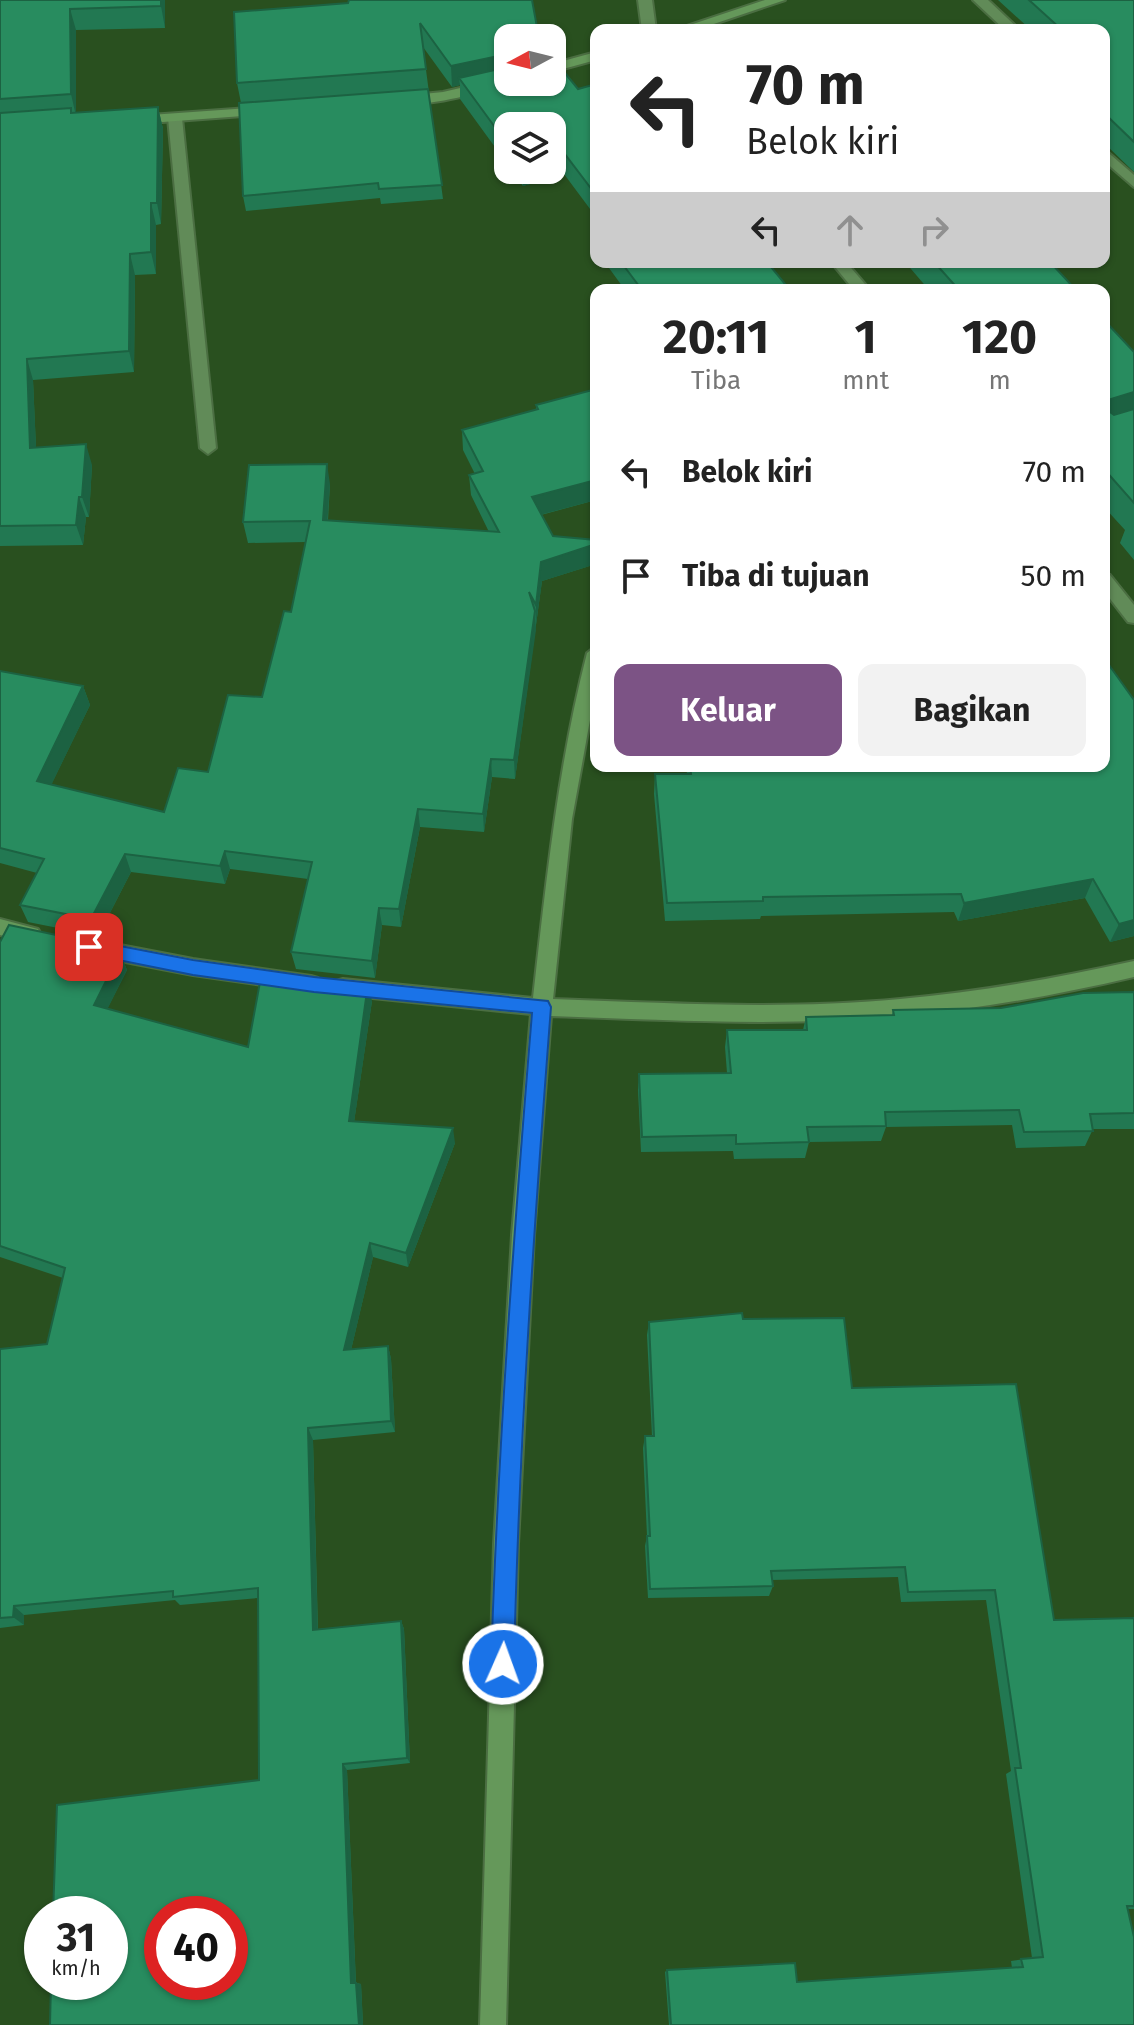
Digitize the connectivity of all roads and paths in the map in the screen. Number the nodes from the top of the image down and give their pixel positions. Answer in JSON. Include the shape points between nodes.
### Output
{"nodes":[{"id":1,"x":645,"y":0,"type":"edge"},
{"id":2,"x":778,"y":0,"type":"edge"},
{"id":3,"x":980,"y":0,"type":"edge"},
{"id":4,"x":648,"y":24,"type":"edge"},
{"id":5,"x":701,"y":24,"type":"edge"},
{"id":6,"x":1006,"y":24,"type":"edge"},
{"id":7,"x":590,"y":58,"type":"edge"},
{"id":8,"x":566,"y":64,"type":"edge"},
{"id":9,"x":494,"y":84,"type":"edge"},
{"id":10,"x":387,"y":101,"type":"edge"},
{"id":11,"x":279,"y":109,"type":"edge"},
{"id":12,"x":175,"y":118,"type":"junction"},
{"id":13,"x":128,"y":121,"type":"edge"},
{"id":14,"x":1110,"y":159,"type":"edge"},
{"id":15,"x":1134,"y":183,"type":"edge"},
{"id":16,"x":843,"y":268,"type":"edge"},
{"id":17,"x":857,"y":284,"type":"edge"},
{"id":18,"x":208,"y":448,"type":"dead end"},
{"id":19,"x":1110,"y":587,"type":"edge"},
{"id":20,"x":1134,"y":617,"type":"edge"},
{"id":21,"x":590,"y":676,"type":"edge"},
{"id":22,"x":0,"y":927,"type":"edge"},
{"id":23,"x":51,"y":939,"type":"edge"},
{"id":24,"x":78,"y":945,"type":"edge"},
{"id":25,"x":1134,"y":969,"type":"edge"},
{"id":26,"x":542,"y":1007,"type":"junction"},
{"id":27,"x":493,"y":2025,"type":"edge"}],
"edges":[{"from":1,"to":4,"type":"street"},
{"from":2,"to":5,"type":"street"},
{"from":3,"to":6,"type":"street"},
{"from":7,"to":8,"type":"street"},
{"from":9,"to":10,"type":"street"},
{"from":11,"to":12,"type":"street"},
{"from":12,"to":13,"type":"street"},
{"from":12,"to":18,"type":"street"},
{"from":14,"to":15,"type":"street"},
{"from":16,"to":17,"type":"street"},
{"from":19,"to":20,"type":"street"},
{"from":21,"to":26,"type":"street","via":[[565,805]]},
{"from":22,"to":23,"type":"street"},
{"from":24,"to":26,"type":"street","via":[[314,985]]},
{"from":25,"to":26,"type":"street","via":[[1047,989],[898,1008],[726,1014]]},
{"from":26,"to":27,"type":"street","via":[[506,1544]]}]}
